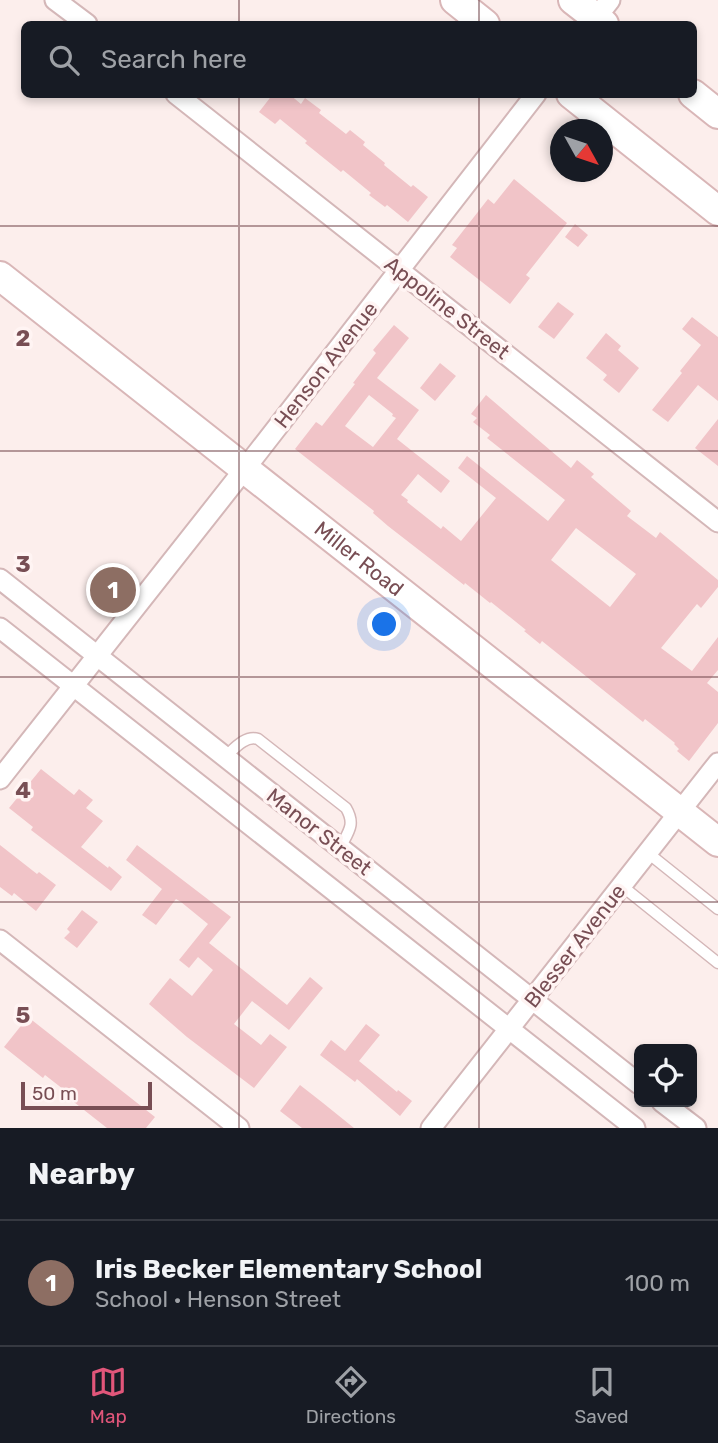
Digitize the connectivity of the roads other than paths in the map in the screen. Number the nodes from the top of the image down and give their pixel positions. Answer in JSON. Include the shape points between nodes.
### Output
{"nodes":[{"id":1,"x":55,"y":0,"type":"edge"},
{"id":2,"x":455,"y":0,"type":"edge"},
{"id":3,"x":573,"y":0,"type":"edge"},
{"id":4,"x":600,"y":17,"type":"edge"},
{"id":5,"x":83,"y":21,"type":"edge"},
{"id":6,"x":481,"y":21,"type":"edge"},
{"id":7,"x":697,"y":97,"type":"edge"},
{"id":8,"x":181,"y":98,"type":"edge"},
{"id":9,"x":533,"y":98,"type":"edge"},
{"id":10,"x":576,"y":98,"type":"edge"},
{"id":11,"x":718,"y":114,"type":"edge"},
{"id":12,"x":718,"y":211,"type":"edge"},
{"id":13,"x":399,"y":270,"type":"junction"},
{"id":14,"x":0,"y":276,"type":"edge"},
{"id":15,"x":244,"y":468,"type":"junction"},
{"id":16,"x":718,"y":522,"type":"edge"},
{"id":17,"x":0,"y":579,"type":"edge"},
{"id":18,"x":0,"y":628,"type":"edge"},
{"id":19,"x":96,"y":656,"type":"junction"},
{"id":20,"x":74,"y":686,"type":"junction"},
{"id":21,"x":225,"y":757,"type":"junction"},
{"id":22,"x":718,"y":763,"type":"edge"},
{"id":23,"x":0,"y":779,"type":"edge"},
{"id":24,"x":680,"y":812,"type":"junction"},
{"id":25,"x":718,"y":842,"type":"edge"},
{"id":26,"x":340,"y":848,"type":"junction"},
{"id":27,"x":648,"y":853,"type":"junction"},
{"id":28,"x":622,"y":886,"type":"junction"},
{"id":29,"x":718,"y":909,"type":"edge"},
{"id":30,"x":0,"y":940,"type":"edge"},
{"id":31,"x":718,"y":963,"type":"edge"},
{"id":32,"x":533,"y":1000,"type":"junction"},
{"id":33,"x":509,"y":1029,"type":"junction"},
{"id":34,"x":634,"y":1080,"type":"edge"},
{"id":35,"x":669,"y":1107,"type":"edge"},
{"id":36,"x":239,"y":1128,"type":"edge"},
{"id":37,"x":431,"y":1128,"type":"edge"},
{"id":38,"x":635,"y":1128,"type":"edge"},
{"id":39,"x":696,"y":1128,"type":"edge"}],
"edges":[{"from":1,"to":5,"type":"street"},
{"from":2,"to":6,"type":"street"},
{"from":3,"to":4,"type":"street"},
{"from":7,"to":11,"type":"street"},
{"from":8,"to":13,"type":"street","name":"Appoline Street"},
{"from":9,"to":13,"type":"street","name":"Henson Avenue"},
{"from":10,"to":12,"type":"street"},
{"from":13,"to":15,"type":"street","name":"Henson Avenue"},
{"from":13,"to":16,"type":"street","name":"Appoline Street"},
{"from":14,"to":15,"type":"street","name":"Miller Road"},
{"from":15,"to":19,"type":"street","name":"Henson Avenue"},
{"from":15,"to":24,"type":"street","name":"Miller Road"},
{"from":17,"to":19,"type":"street","name":"Manor Street"},
{"from":18,"to":20,"type":"street","name":"Manor Street"},
{"from":19,"to":20,"type":"street"},
{"from":19,"to":21,"type":"street","name":"Manor Street"},
{"from":20,"to":23,"type":"street"},
{"from":20,"to":33,"type":"street","name":"Manor Street"},
{"from":21,"to":26,"type":"street","name":"Manor Street"},
{"from":21,"to":26,"type":"lane","via":[[254,737],[346,808],[351,826]]},
{"from":22,"to":24,"type":"street","name":"Blesser Avenue"},
{"from":24,"to":25,"type":"street","name":"Miller Road"},
{"from":24,"to":27,"type":"street","name":"Blesser Avenue"},
{"from":26,"to":32,"type":"street","name":"Manor Street"},
{"from":27,"to":28,"type":"street","name":"Blesser Avenue"},
{"from":27,"to":29,"type":"lane"},
{"from":28,"to":31,"type":"lane"},
{"from":28,"to":32,"type":"street","name":"Blesser Avenue"},
{"from":30,"to":36,"type":"street"},
{"from":32,"to":33,"type":"street","name":"Blesser Avenue"},
{"from":32,"to":34,"type":"street","name":"Manor Street"},
{"from":33,"to":37,"type":"street","name":"Blesser Avenue"},
{"from":33,"to":38,"type":"street","name":"Manor Street"},
{"from":35,"to":39,"type":"street"}]}
